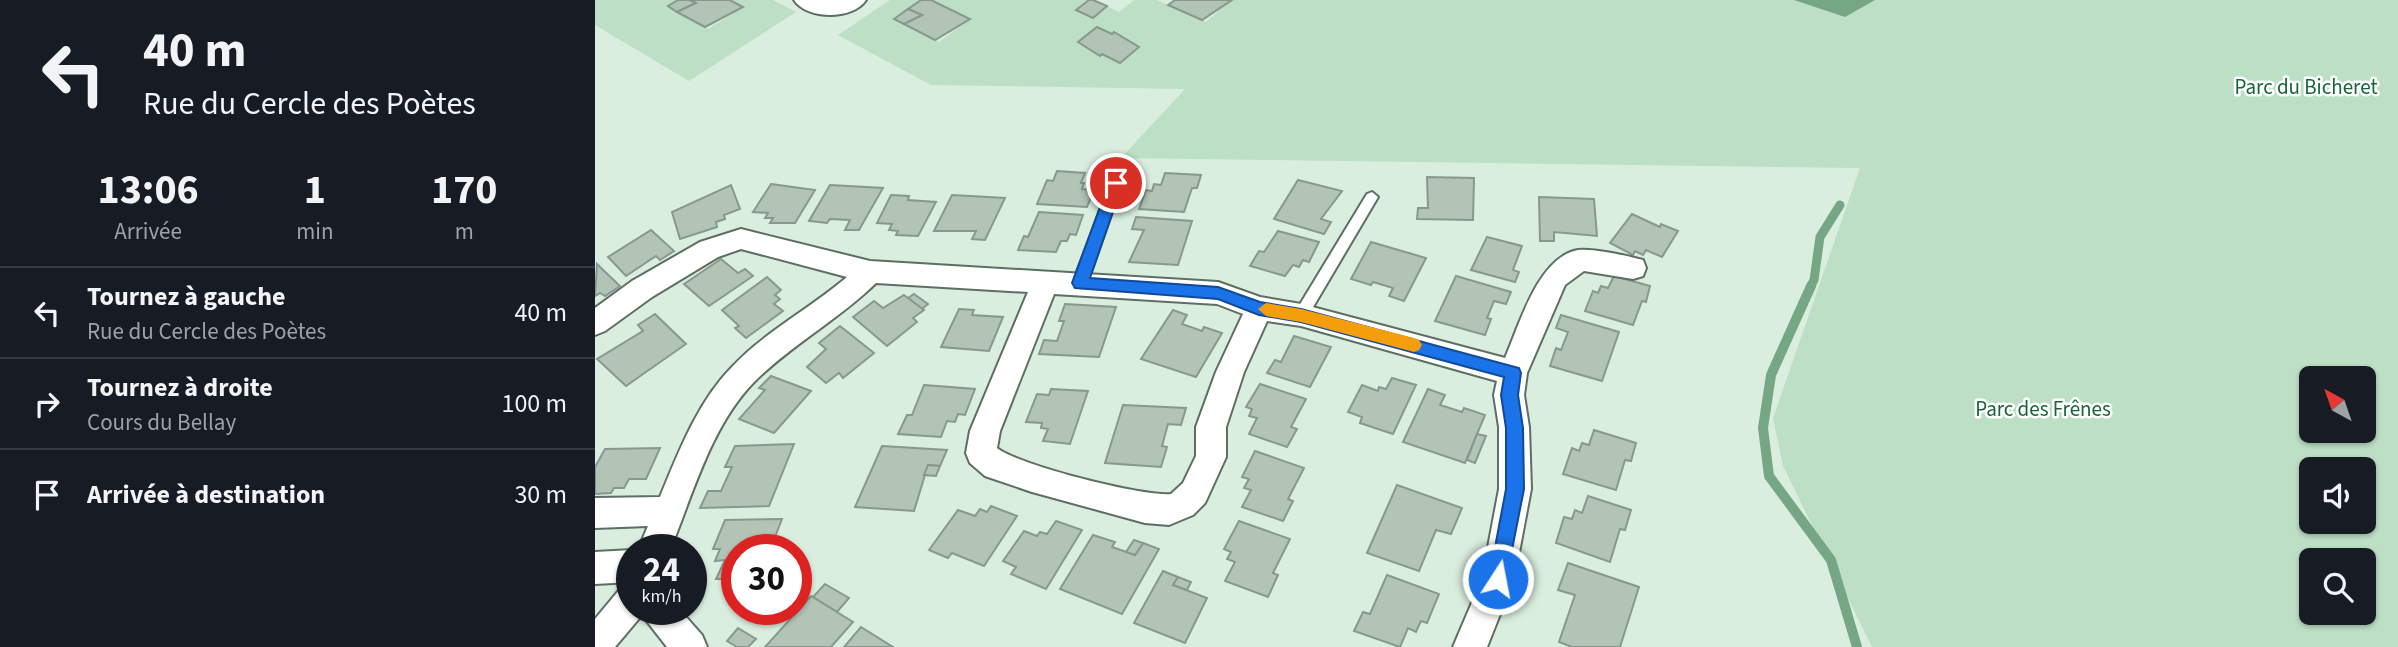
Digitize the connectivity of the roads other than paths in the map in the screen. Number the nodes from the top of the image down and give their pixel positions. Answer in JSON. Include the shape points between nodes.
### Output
{"nodes":[{"id":1,"x":806,"y":0,"type":"edge"},
{"id":2,"x":855,"y":0,"type":"edge"},
{"id":3,"x":1116,"y":183,"type":"dead end"},
{"id":4,"x":1372,"y":197,"type":"dead end"},
{"id":5,"x":1633,"y":268,"type":"dead end"},
{"id":6,"x":870,"y":272,"type":"junction"},
{"id":7,"x":1046,"y":281,"type":"junction"},
{"id":8,"x":1080,"y":283,"type":"junction"},
{"id":9,"x":1259,"y":308,"type":"junction"},
{"id":10,"x":1301,"y":316,"type":"junction"},
{"id":11,"x":595,"y":323,"type":"edge"},
{"id":12,"x":1513,"y":373,"type":"junction"},
{"id":13,"x":671,"y":511,"type":"junction"},
{"id":14,"x":595,"y":513,"type":"edge"},
{"id":15,"x":661,"y":534,"type":"edge"},
{"id":16,"x":616,"y":567,"type":"edge"},
{"id":17,"x":595,"y":568,"type":"edge"},
{"id":18,"x":616,"y":622,"type":"edge"},
{"id":19,"x":670,"y":625,"type":"edge"},
{"id":20,"x":595,"y":643,"type":"edge"},
{"id":21,"x":690,"y":647,"type":"edge"},
{"id":22,"x":1470,"y":647,"type":"edge"}],
"edges":[{"from":1,"to":2,"type":"street","via":[[822,8],[846,6]]},
{"from":3,"to":8,"type":"lane"},
{"from":4,"to":10,"type":"lane"},
{"from":5,"to":12,"type":"street","via":[[1580,260],[1554,278]]},
{"from":6,"to":7,"type":"street"},
{"from":6,"to":11,"type":"street","via":[[741,239],[709,249]]},
{"from":6,"to":13,"type":"street","via":[[744,373],[723,398]]},
{"from":7,"to":8,"type":"street"},
{"from":7,"to":9,"type":"street","via":[[985,432],[981,453],[996,466],[1145,508],[1169,510],[1194,493],[1211,457],[1211,428],[1223,390]]},
{"from":8,"to":9,"type":"street","via":[[1218,293]]},
{"from":9,"to":10,"type":"street"},
{"from":10,"to":12,"type":"street"},
{"from":12,"to":22,"type":"street","via":[[1509,395],[1515,489],[1498,579]]},
{"from":13,"to":14,"type":"street"},
{"from":13,"to":15,"type":"street"},
{"from":16,"to":17,"type":"street"},
{"from":18,"to":20,"type":"street"},
{"from":19,"to":21,"type":"street"}]}
